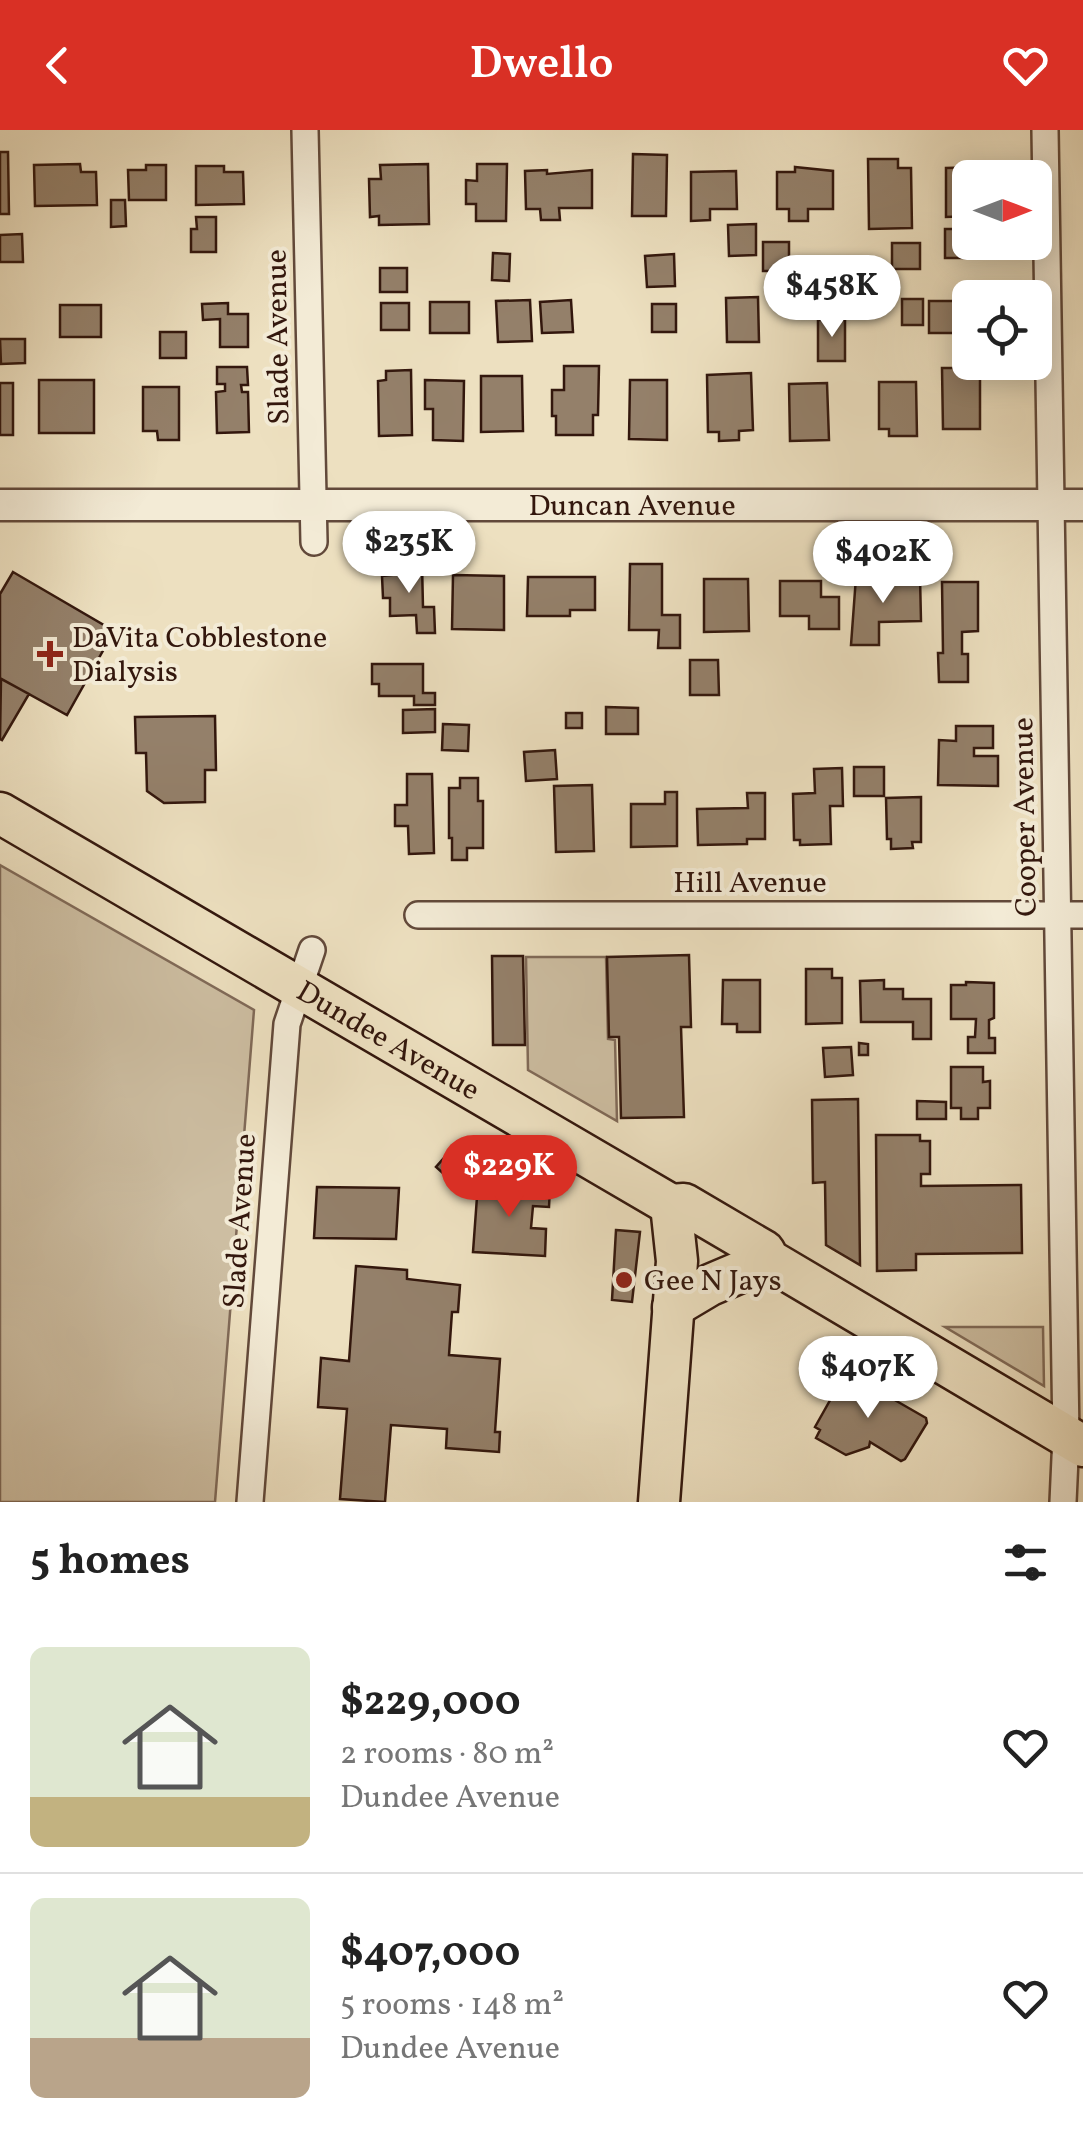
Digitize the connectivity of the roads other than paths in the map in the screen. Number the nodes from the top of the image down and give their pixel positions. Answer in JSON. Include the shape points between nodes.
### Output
{"nodes":[{"id":1,"x":304,"y":130,"type":"edge"},
{"id":2,"x":1045,"y":130,"type":"edge"},
{"id":3,"x":0,"y":504,"type":"edge"},
{"id":4,"x":314,"y":504,"type":"junction"},
{"id":5,"x":1083,"y":504,"type":"edge"},
{"id":6,"x":1051,"y":505,"type":"junction"},
{"id":7,"x":314,"y":542,"type":"dead end"},
{"id":8,"x":0,"y":813,"type":"edge"},
{"id":9,"x":418,"y":915,"type":"dead end"},
{"id":10,"x":1070,"y":915,"type":"edge"},
{"id":11,"x":307,"y":968,"type":"junction"},
{"id":12,"x":671,"y":1206,"type":"junction"},
{"id":13,"x":769,"y":1260,"type":"junction"},
{"id":14,"x":673,"y":1307,"type":"junction"},
{"id":15,"x":1074,"y":1318,"type":"edge"},
{"id":16,"x":1075,"y":1441,"type":"edge"},
{"id":17,"x":250,"y":1502,"type":"edge"},
{"id":18,"x":659,"y":1502,"type":"edge"},
{"id":19,"x":1062,"y":1502,"type":"edge"}],
"edges":[{"from":1,"to":4,"type":"street","name":"Slade Avenue"},
{"from":2,"to":6,"type":"street","name":"Cooper Avenue"},
{"from":3,"to":4,"type":"street","name":"Duncan Avenue"},
{"from":4,"to":6,"type":"street","name":"Duncan Avenue"},
{"from":4,"to":7,"type":"street","name":"Slade Avenue"},
{"from":5,"to":6,"type":"street","name":"Duncan Avenue"},
{"from":6,"to":10,"type":"street","name":"Cooper Avenue"},
{"from":8,"to":11,"type":"main road","name":"Dundee Avenue"},
{"from":9,"to":10,"type":"street","name":"Hill Avenue"},
{"from":10,"to":15,"type":"street","name":"Cooper Avenue"},
{"from":11,"to":12,"type":"main road","name":"Dundee Avenue"},
{"from":11,"to":17,"type":"street","name":"Slade Avenue","via":[[287,1024]]},
{"from":12,"to":13,"type":"main road","name":"Dundee Avenue","via":[[684,1204],[764,1250]]},
{"from":12,"to":14,"type":"main road"},
{"from":13,"to":14,"type":"main road"},
{"from":13,"to":16,"type":"main road","name":"Dundee Avenue"},
{"from":14,"to":18,"type":"main road"},
{"from":15,"to":16,"type":"street","name":"Cooper Avenue"},
{"from":16,"to":19,"type":"street","name":"Cooper Avenue"}]}
